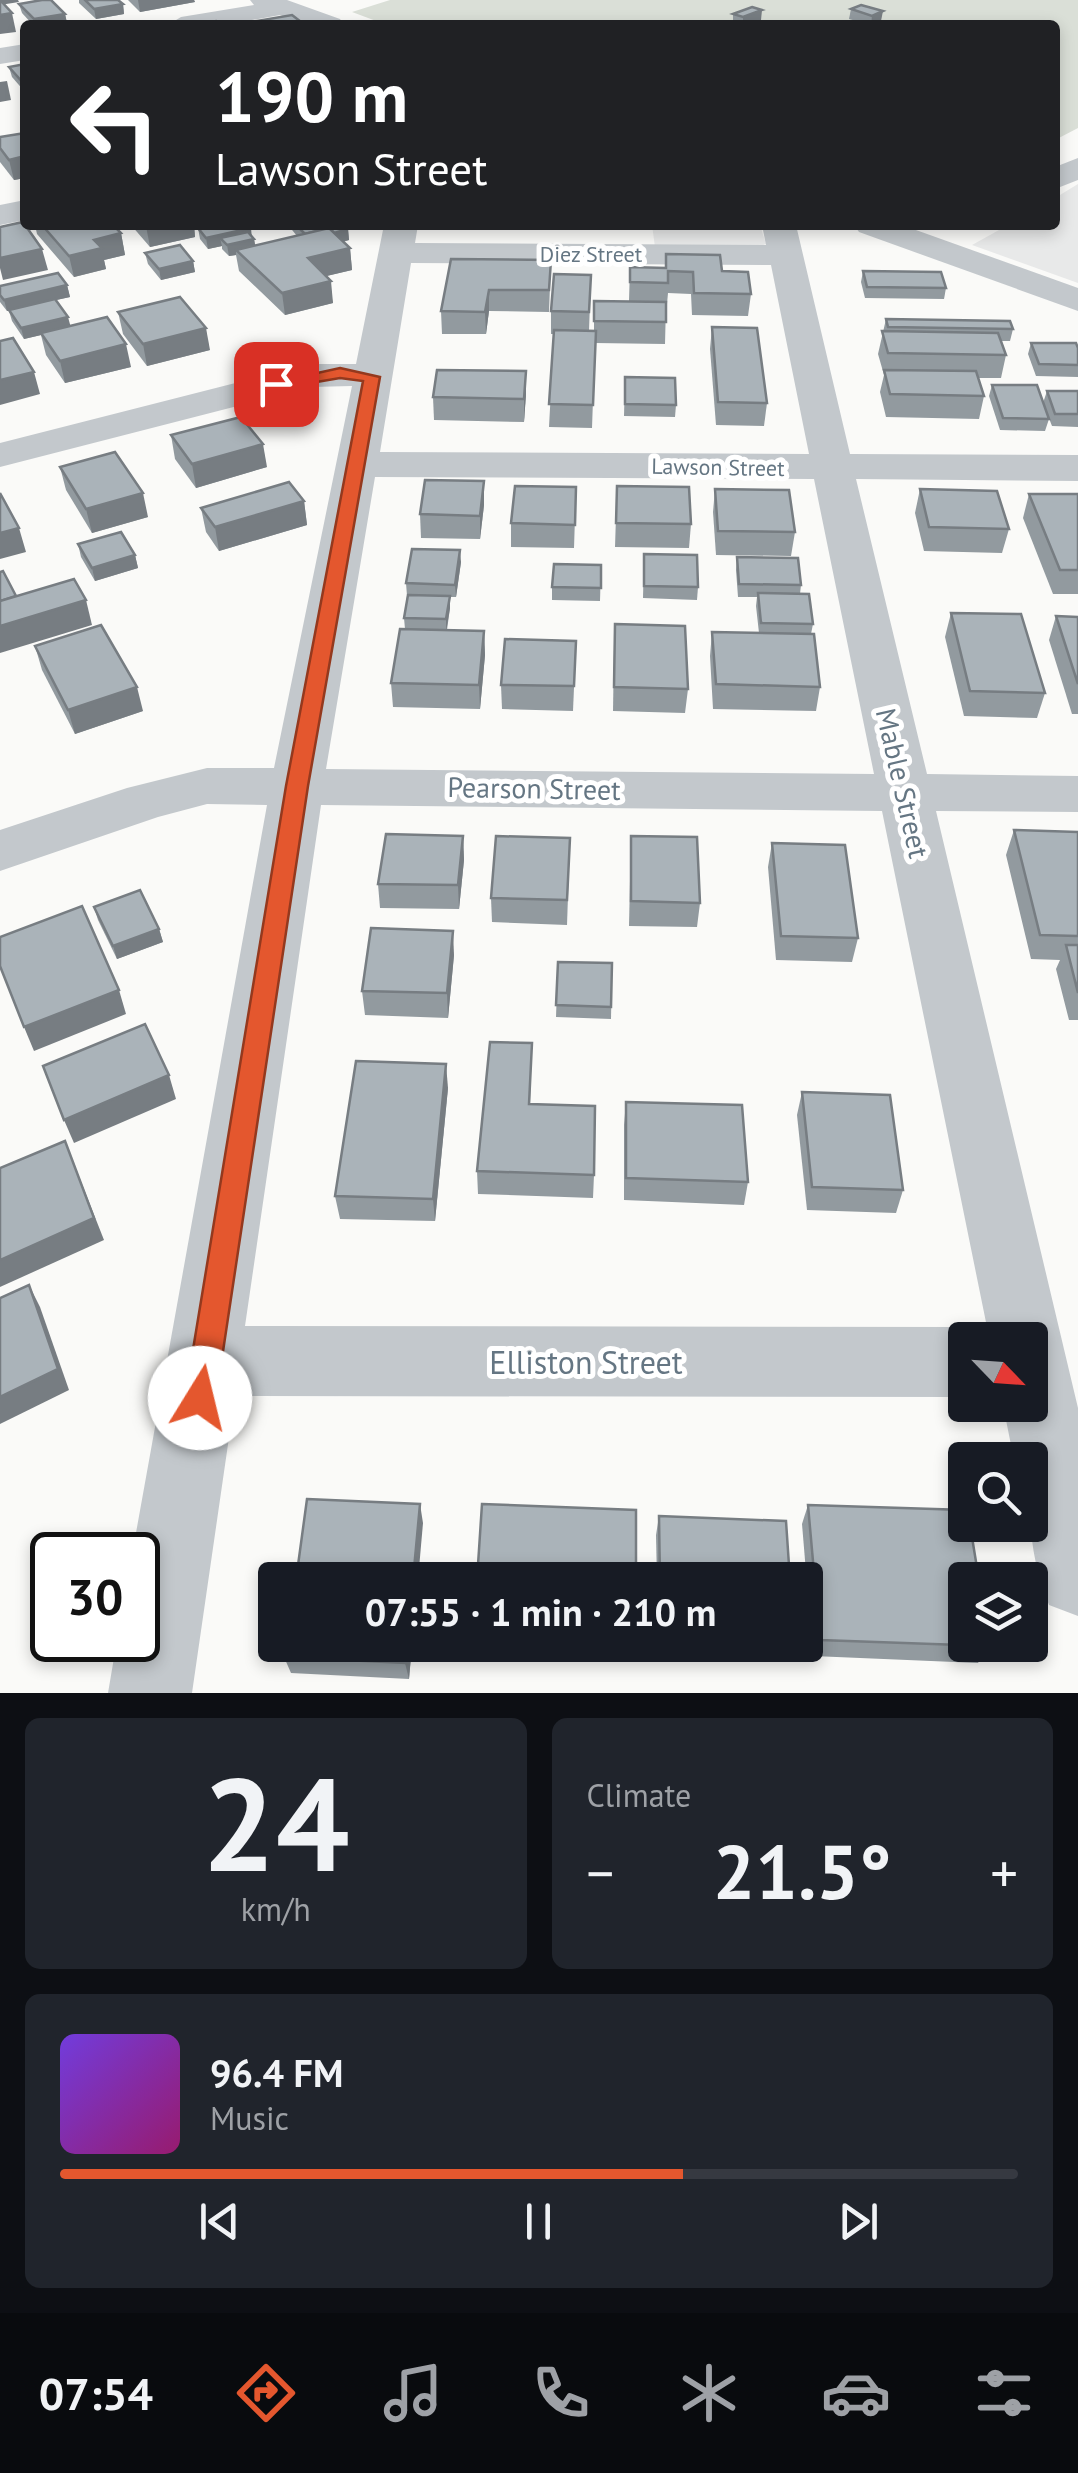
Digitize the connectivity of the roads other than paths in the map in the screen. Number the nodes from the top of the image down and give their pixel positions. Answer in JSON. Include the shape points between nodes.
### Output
{"nodes":[{"id":1,"x":273,"y":4,"type":"edge"},
{"id":2,"x":203,"y":20,"type":"edge"},
{"id":3,"x":317,"y":20,"type":"edge"},
{"id":4,"x":886,"y":230,"type":"edge"},
{"id":5,"x":967,"y":230,"type":"edge"},
{"id":6,"x":399,"y":239,"type":"edge"},
{"id":7,"x":782,"y":240,"type":"edge"},
{"id":8,"x":936,"y":248,"type":"junction"},
{"id":9,"x":1078,"y":300,"type":"edge"},
{"id":10,"x":372,"y":377,"type":"junction"},
{"id":11,"x":0,"y":455,"type":"edge"},
{"id":12,"x":359,"y":464,"type":"junction"},
{"id":13,"x":831,"y":468,"type":"junction"},
{"id":14,"x":1078,"y":468,"type":"edge"},
{"id":15,"x":297,"y":786,"type":"junction"},
{"id":16,"x":905,"y":793,"type":"junction"},
{"id":17,"x":1078,"y":794,"type":"edge"},
{"id":18,"x":0,"y":852,"type":"edge"},
{"id":19,"x":1022,"y":1322,"type":"edge"},
{"id":20,"x":207,"y":1361,"type":"junction"},
{"id":21,"x":948,"y":1362,"type":"edge"},
{"id":22,"x":1048,"y":1362,"type":"edge"},
{"id":23,"x":1078,"y":1363,"type":"edge"},
{"id":24,"x":1043,"y":1422,"type":"edge"},
{"id":25,"x":1078,"y":1576,"type":"edge"},
{"id":26,"x":150,"y":1693,"type":"edge"}],
"edges":[{"from":1,"to":2,"type":"street"},
{"from":1,"to":3,"type":"street"},
{"from":4,"to":8,"type":"street"},
{"from":5,"to":8,"type":"street"},
{"from":6,"to":7,"type":"street","name":"Diez Street"},
{"from":6,"to":10,"type":"street"},
{"from":7,"to":13,"type":"street","name":"Mable Street"},
{"from":8,"to":9,"type":"street"},
{"from":10,"to":11,"type":"street","via":[[310,376]]},
{"from":10,"to":12,"type":"street"},
{"from":12,"to":13,"type":"street","name":"Lawson Street"},
{"from":12,"to":15,"type":"street"},
{"from":13,"to":14,"type":"street","name":"Lawson Street"},
{"from":13,"to":16,"type":"street","name":"Mable Street"},
{"from":15,"to":16,"type":"street","name":"Pearson Street"},
{"from":15,"to":18,"type":"street","name":"Pearson Street","via":[[208,786],[146,800]]},
{"from":15,"to":20,"type":"street"},
{"from":16,"to":17,"type":"street","name":"Pearson Street"},
{"from":16,"to":19,"type":"street","name":"Mable Street"},
{"from":20,"to":21,"type":"street","name":"Elliston Street"},
{"from":20,"to":26,"type":"street"},
{"from":22,"to":23,"type":"street"},
{"from":24,"to":25,"type":"street"}]}
